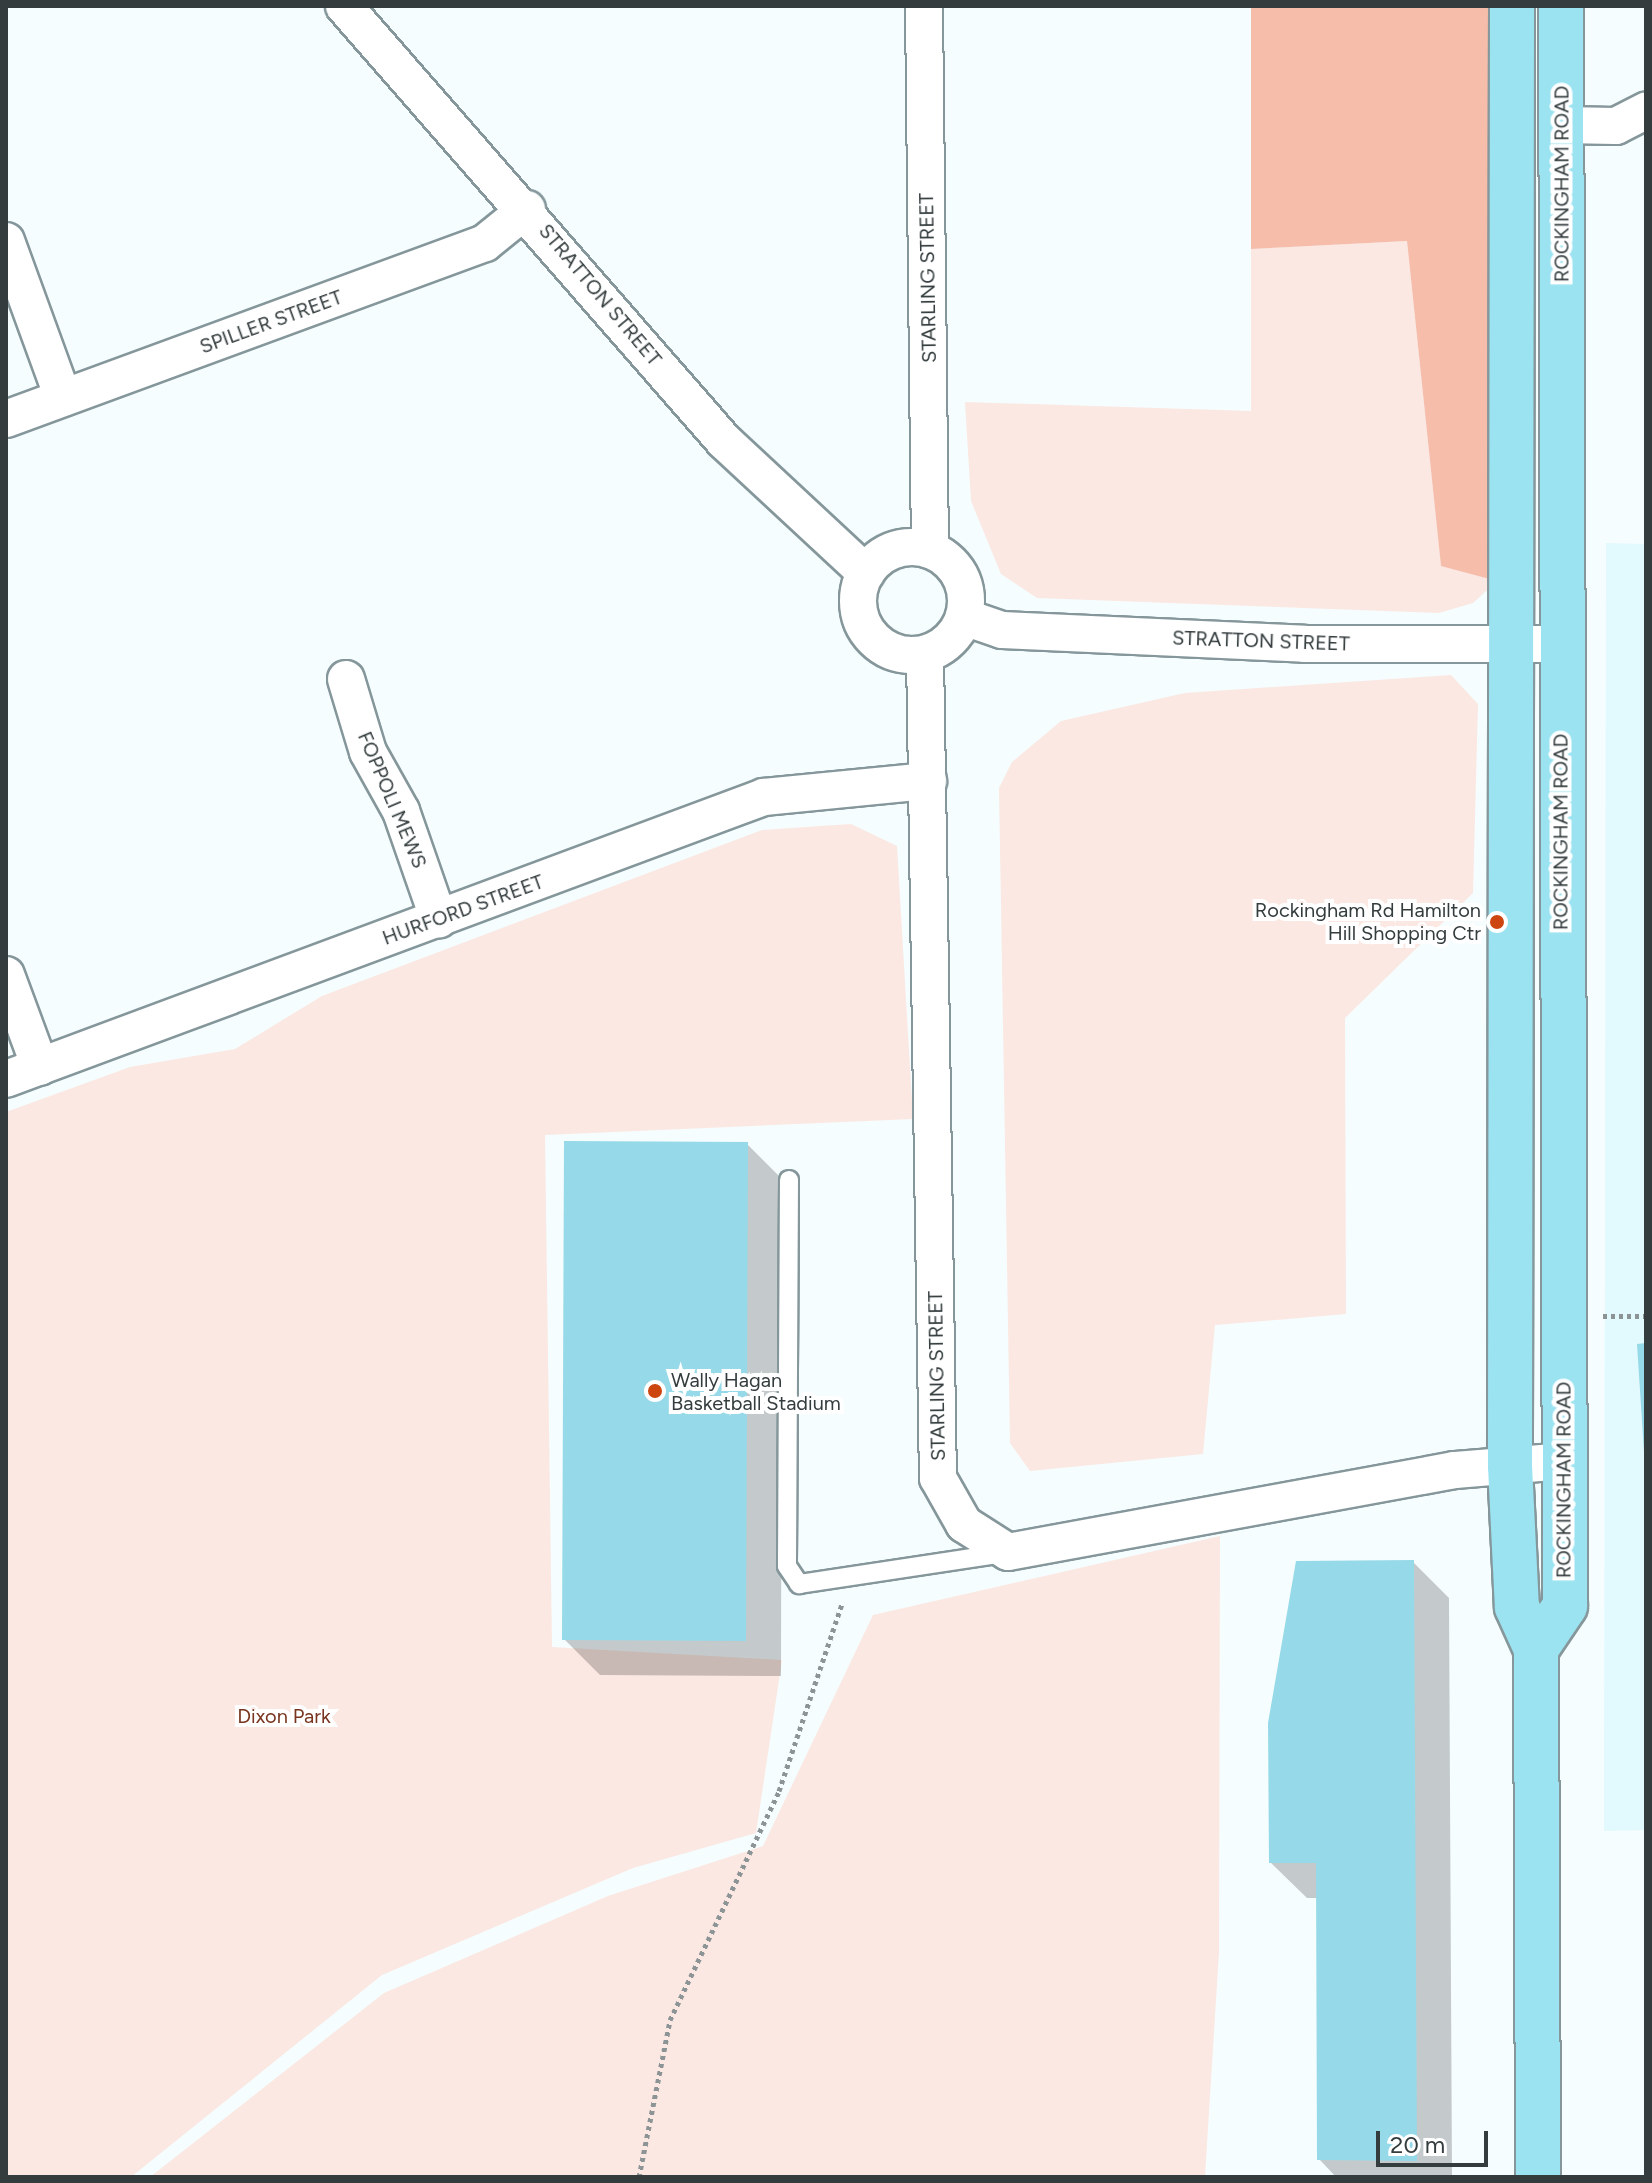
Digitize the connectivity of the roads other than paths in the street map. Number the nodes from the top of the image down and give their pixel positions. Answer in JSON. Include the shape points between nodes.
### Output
{"nodes":[{"id":1,"x":344,"y":6,"type":"edge"},
{"id":2,"x":924,"y":6,"type":"edge"},
{"id":3,"x":1512,"y":6,"type":"edge"},
{"id":4,"x":1561,"y":6,"type":"edge"},
{"id":5,"x":1646,"y":111,"type":"edge"},
{"id":6,"x":1562,"y":125,"type":"junction"},
{"id":7,"x":527,"y":209,"type":"junction"},
{"id":8,"x":6,"y":241,"type":"edge"},
{"id":9,"x":63,"y":398,"type":"junction"},
{"id":10,"x":6,"y":419,"type":"edge"},
{"id":11,"x":930,"y":550,"type":"junction"},
{"id":12,"x":866,"y":573,"type":"junction"},
{"id":13,"x":964,"y":617,"type":"junction"},
{"id":14,"x":1516,"y":644,"type":"junction"},
{"id":15,"x":1561,"y":644,"type":"junction"},
{"id":16,"x":925,"y":654,"type":"junction"},
{"id":17,"x":346,"y":679,"type":"dead end"},
{"id":18,"x":928,"y":781,"type":"junction"},
{"id":19,"x":439,"y":920,"type":"junction"},
{"id":20,"x":6,"y":975,"type":"edge"},
{"id":21,"x":40,"y":1067,"type":"junction"},
{"id":22,"x":6,"y":1079,"type":"edge"},
{"id":23,"x":789,"y":1180,"type":"dead end"},
{"id":24,"x":1564,"y":1461,"type":"junction"},
{"id":25,"x":1510,"y":1466,"type":"junction"},
{"id":26,"x":1008,"y":1552,"type":"junction"},
{"id":27,"x":1536,"y":1649,"type":"junction"},
{"id":28,"x":1538,"y":2177,"type":"edge"}],
"edges":[{"from":1,"to":7,"type":"street","name":"STRATTON STREET"},
{"from":2,"to":11,"type":"street","name":"STARLING STREET"},
{"from":3,"to":14,"type":"main road"},
{"from":4,"to":6,"type":"main road","name":"ROCKINGHAM ROAD"},
{"from":5,"to":6,"type":"street","via":[[1616,126]]},
{"from":6,"to":15,"type":"main road","name":"ROCKINGHAM ROAD"},
{"from":7,"to":9,"type":"street","name":"SPILLER STREET","via":[[485,243]]},
{"from":7,"to":12,"type":"street","name":"STRATTON STREET","via":[[724,441]]},
{"from":8,"to":9,"type":"street"},
{"from":9,"to":10,"type":"street","name":"SPILLER STREET"},
{"from":11,"to":12,"type":"street","via":[[894,550]]},
{"from":11,"to":13,"type":"street","via":[[956,570]]},
{"from":12,"to":16,"type":"street","via":[[858,608],[863,626],[889,651]]},
{"from":13,"to":14,"type":"street","name":"STRATTON STREET","via":[[1002,630],[1305,644]]},
{"from":13,"to":16,"type":"street","via":[[942,647]]},
{"from":14,"to":15,"type":"street","name":"STRATTON STREET"},
{"from":14,"to":25,"type":"main road"},
{"from":15,"to":24,"type":"main road","name":"ROCKINGHAM ROAD"},
{"from":16,"to":18,"type":"street","name":"STARLING STREET"},
{"from":17,"to":19,"type":"street","name":"FOPPOLI MEWS","via":[[368,752],[401,811]]},
{"from":18,"to":19,"type":"street","name":"HURFORD STREET","via":[[764,797]]},
{"from":18,"to":26,"type":"street","name":"STARLING STREET","via":[[938,1478],[964,1524]]},
{"from":19,"to":21,"type":"street","name":"HURFORD STREET"},
{"from":20,"to":21,"type":"street"},
{"from":21,"to":22,"type":"street","name":"HURFORD STREET"},
{"from":23,"to":26,"type":"lane","via":[[787,1566],[799,1584]]},
{"from":24,"to":25,"type":"street"},
{"from":24,"to":27,"type":"main road","name":"ROCKINGHAM ROAD","via":[[1565,1606]]},
{"from":25,"to":26,"type":"street"},
{"from":25,"to":27,"type":"main road","via":[[1517,1607]]},
{"from":27,"to":28,"type":"main road"}]}
